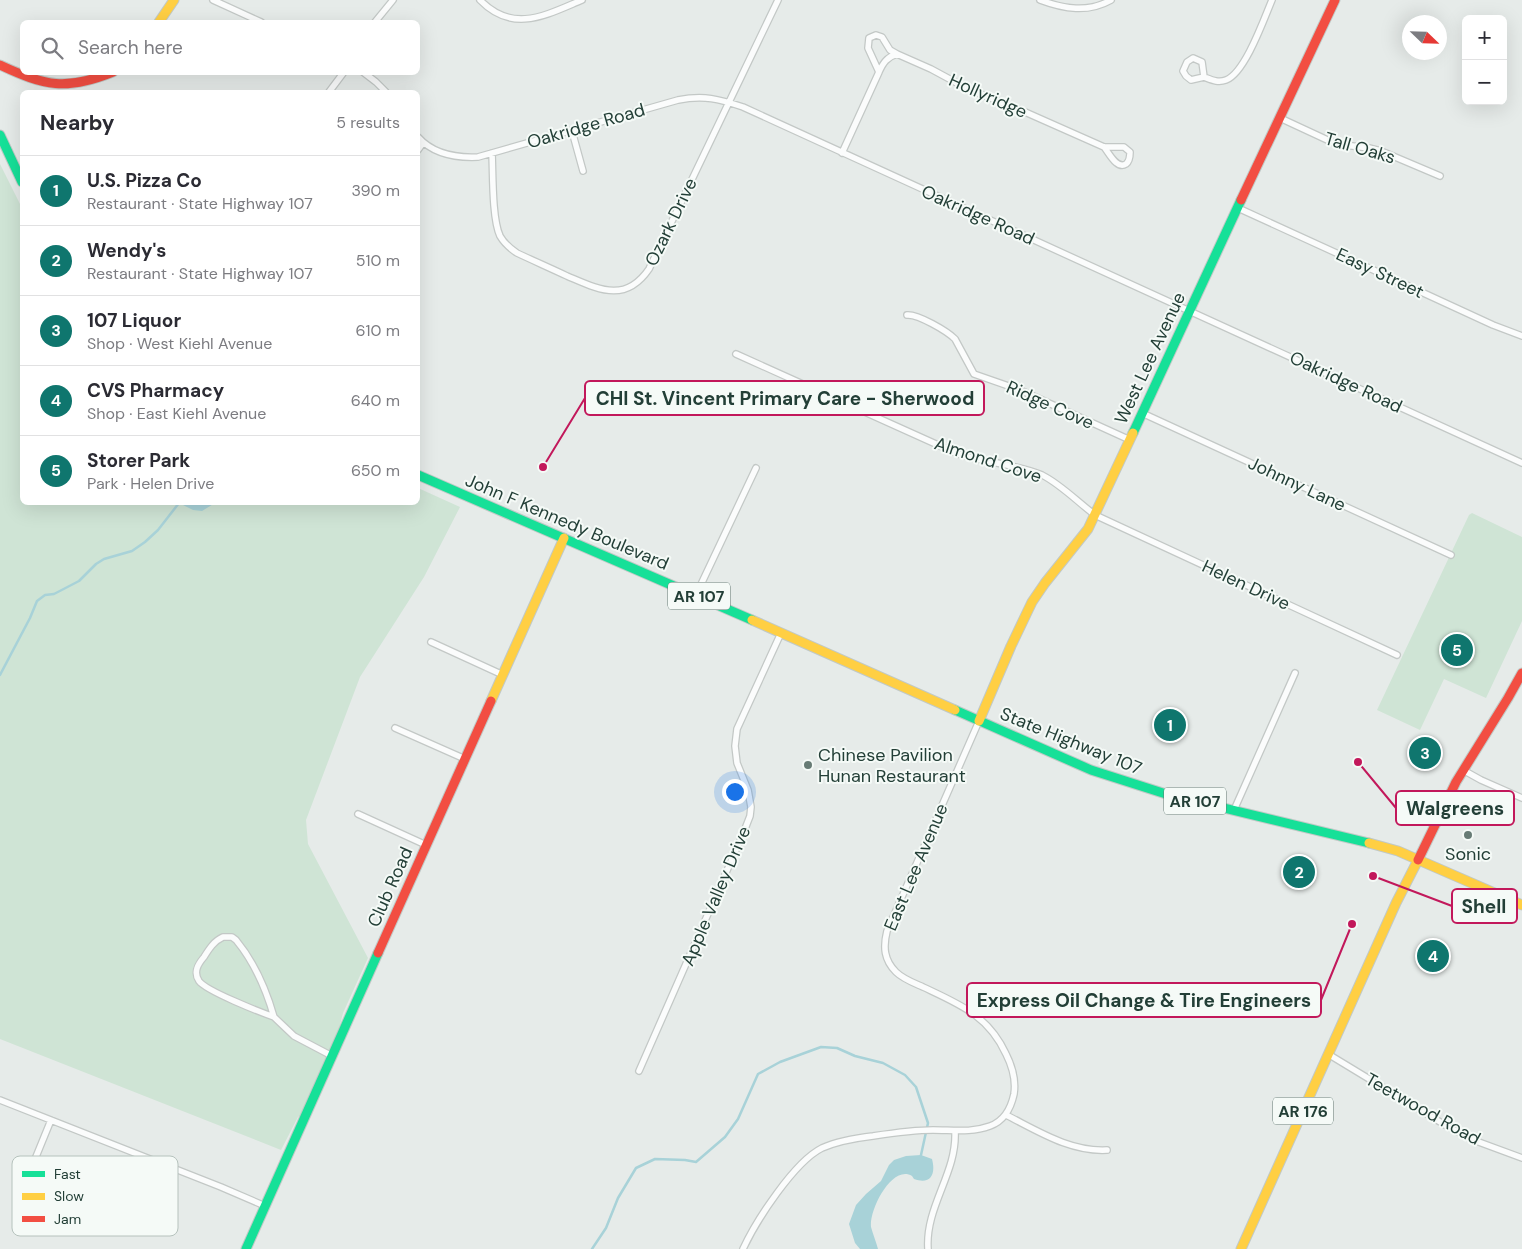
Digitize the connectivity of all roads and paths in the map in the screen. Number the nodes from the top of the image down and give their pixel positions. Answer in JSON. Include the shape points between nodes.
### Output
{"nodes":[{"id":1,"x":174,"y":0,"type":"edge"},
{"id":2,"x":213,"y":0,"type":"edge"},
{"id":3,"x":393,"y":0,"type":"edge"},
{"id":4,"x":480,"y":0,"type":"edge"},
{"id":5,"x":582,"y":0,"type":"edge"},
{"id":6,"x":778,"y":0,"type":"edge"},
{"id":7,"x":1040,"y":0,"type":"edge"},
{"id":8,"x":1111,"y":0,"type":"edge"},
{"id":9,"x":1272,"y":0,"type":"edge"},
{"id":10,"x":1335,"y":0,"type":"edge"},
{"id":11,"x":160,"y":20,"type":"edge"},
{"id":12,"x":257,"y":20,"type":"edge"},
{"id":13,"x":377,"y":20,"type":"edge"},
{"id":14,"x":897,"y":54,"type":"junction"},
{"id":15,"x":0,"y":65,"type":"edge"},
{"id":16,"x":878,"y":72,"type":"junction"},
{"id":17,"x":20,"y":74,"type":"edge"},
{"id":18,"x":23,"y":75,"type":"edge"},
{"id":19,"x":106,"y":75,"type":"edge"},
{"id":20,"x":342,"y":75,"type":"edge"},
{"id":21,"x":367,"y":75,"type":"edge"},
{"id":22,"x":1204,"y":77,"type":"dead end"},
{"id":23,"x":330,"y":90,"type":"edge"},
{"id":24,"x":384,"y":90,"type":"edge"},
{"id":25,"x":729,"y":102,"type":"junction"},
{"id":26,"x":1280,"y":118,"type":"junction"},
{"id":27,"x":572,"y":131,"type":"junction"},
{"id":28,"x":0,"y":135,"type":"edge"},
{"id":29,"x":420,"y":139,"type":"edge"},
{"id":30,"x":423,"y":143,"type":"junction"},
{"id":31,"x":420,"y":147,"type":"edge"},
{"id":32,"x":1104,"y":147,"type":"junction"},
{"id":33,"x":492,"y":153,"type":"junction"},
{"id":34,"x":842,"y":153,"type":"junction"},
{"id":35,"x":583,"y":170,"type":"dead end"},
{"id":36,"x":1440,"y":176,"type":"dead end"},
{"id":37,"x":20,"y":178,"type":"edge"},
{"id":38,"x":1238,"y":208,"type":"junction"},
{"id":39,"x":1190,"y":311,"type":"junction"},
{"id":40,"x":907,"y":314,"type":"dead end"},
{"id":41,"x":1522,"y":336,"type":"edge"},
{"id":42,"x":736,"y":354,"type":"dead end"},
{"id":43,"x":1142,"y":413,"type":"junction"},
{"id":44,"x":1130,"y":440,"type":"junction"},
{"id":45,"x":1522,"y":463,"type":"edge"},
{"id":46,"x":756,"y":468,"type":"dead end"},
{"id":47,"x":420,"y":476,"type":"edge"},
{"id":48,"x":1095,"y":515,"type":"junction"},
{"id":49,"x":564,"y":538,"type":"junction"},
{"id":50,"x":1451,"y":555,"type":"dead end"},
{"id":51,"x":696,"y":595,"type":"junction"},
{"id":52,"x":781,"y":633,"type":"junction"},
{"id":53,"x":431,"y":642,"type":"dead end"},
{"id":54,"x":1397,"y":655,"type":"dead end"},
{"id":55,"x":1295,"y":673,"type":"dead end"},
{"id":56,"x":502,"y":675,"type":"junction"},
{"id":57,"x":1521,"y":676,"type":"edge"},
{"id":58,"x":979,"y":721,"type":"junction"},
{"id":59,"x":396,"y":728,"type":"dead end"},
{"id":60,"x":465,"y":759,"type":"junction"},
{"id":61,"x":1462,"y":770,"type":"junction"},
{"id":62,"x":1522,"y":798,"type":"edge"},
{"id":63,"x":1234,"y":810,"type":"junction"},
{"id":64,"x":358,"y":814,"type":"dead end"},
{"id":65,"x":426,"y":845,"type":"junction"},
{"id":66,"x":1418,"y":860,"type":"junction"},
{"id":67,"x":1522,"y":905,"type":"edge"},
{"id":68,"x":274,"y":1018,"type":"junction"},
{"id":69,"x":1328,"y":1054,"type":"junction"},
{"id":70,"x":332,"y":1056,"type":"junction"},
{"id":71,"x":639,"y":1071,"type":"dead end"},
{"id":72,"x":0,"y":1100,"type":"edge"},
{"id":73,"x":1006,"y":1115,"type":"junction"},
{"id":74,"x":51,"y":1120,"type":"junction"},
{"id":75,"x":955,"y":1132,"type":"junction"},
{"id":76,"x":1107,"y":1150,"type":"dead end"},
{"id":77,"x":36,"y":1156,"type":"edge"},
{"id":78,"x":141,"y":1156,"type":"edge"},
{"id":79,"x":1522,"y":1158,"type":"edge"},
{"id":80,"x":178,"y":1171,"type":"edge"},
{"id":81,"x":265,"y":1206,"type":"junction"},
{"id":82,"x":246,"y":1249,"type":"edge"},
{"id":83,"x":743,"y":1249,"type":"edge"},
{"id":84,"x":928,"y":1249,"type":"edge"},
{"id":85,"x":1241,"y":1249,"type":"edge"}],
"edges":[{"from":1,"to":11,"type":"street"},
{"from":2,"to":12,"type":"street"},
{"from":3,"to":13,"type":"street"},
{"from":4,"to":5,"type":"street","via":[[504,16],[528,20]]},
{"from":6,"to":25,"type":"street","name":"Ozark Drive"},
{"from":7,"to":8,"type":"street","via":[[1078,9]]},
{"from":9,"to":22,"type":"street","via":[[1236,74],[1220,82]]},
{"from":10,"to":26,"type":"street","name":"West Lee Avenue"},
{"from":14,"to":16,"type":"street","via":[[887,59]]},
{"from":14,"to":16,"type":"street","via":[[890,50],[882,37],[869,38],[868,48]]},
{"from":14,"to":32,"type":"street","name":"Hollyridge","via":[[968,89]]},
{"from":15,"to":17,"type":"street"},
{"from":16,"to":34,"type":"street"},
{"from":18,"to":19,"type":"street","via":[[50,84],[66,85],[89,82]]},
{"from":20,"to":23,"type":"street"},
{"from":21,"to":24,"type":"street"},
{"from":25,"to":27,"type":"street","name":"Oakridge Road","via":[[710,97],[691,98]]},
{"from":25,"to":33,"type":"street","name":"Ozark Drive","via":[[649,268],[632,286],[620,290],[598,290],[517,253],[506,243],[496,222]]},
{"from":25,"to":34,"type":"street","name":"Oakridge Road"},
{"from":26,"to":36,"type":"street","name":"Tall Oaks","via":[[1336,144],[1381,150]]},
{"from":26,"to":38,"type":"street","name":"West Lee Avenue"},
{"from":27,"to":33,"type":"street","name":"Oakridge Road"},
{"from":27,"to":35,"type":"street"},
{"from":28,"to":37,"type":"street"},
{"from":29,"to":30,"type":"street","name":"Oakridge Road"},
{"from":30,"to":31,"type":"street"},
{"from":30,"to":33,"type":"street","name":"Oakridge Road","via":[[459,157]]},
{"from":32,"to":32,"type":"street","via":[[1117,164],[1126,164],[1130,159],[1130,152],[1124,147]]},
{"from":34,"to":39,"type":"street","name":"Oakridge Road"},
{"from":38,"to":39,"type":"street","name":"West Lee Avenue"},
{"from":38,"to":41,"type":"street","name":"Easy Street"},
{"from":39,"to":43,"type":"street","name":"West Lee Avenue"},
{"from":39,"to":45,"type":"street","name":"Oakridge Road"},
{"from":40,"to":44,"type":"street","name":"Ridge Cove","via":[[924,319],[951,335],[974,374],[1020,390]]},
{"from":42,"to":48,"type":"street","name":"Almond Cove","via":[[958,454],[1043,476]]},
{"from":43,"to":44,"type":"street","name":"West Lee Avenue"},
{"from":43,"to":50,"type":"street","name":"Johnny Lane"},
{"from":44,"to":48,"type":"street","name":"West Lee Avenue"},
{"from":46,"to":51,"type":"street"},
{"from":47,"to":49,"type":"street","name":"John F Kennedy Boulevard","number":"AR 107"},
{"from":48,"to":54,"type":"street","name":"Helen Drive"},
{"from":48,"to":58,"type":"street","name":"West Lee Avenue","via":[[1088,530],[1032,602]]},
{"from":49,"to":51,"type":"street","name":"John F Kennedy Boulevard","number":"AR 107"},
{"from":49,"to":56,"type":"street","name":"Club Road"},
{"from":51,"to":52,"type":"street","name":"John F Kennedy Boulevard","number":"AR 107"},
{"from":52,"to":58,"type":"street","name":"John F Kennedy Boulevard","number":"AR 107"},
{"from":52,"to":71,"type":"street","name":"Apple Valley Drive","via":[[736,737],[737,763],[750,796],[750,816]]},
{"from":53,"to":56,"type":"street"},
{"from":55,"to":63,"type":"street"},
{"from":56,"to":60,"type":"street","name":"Club Road"},
{"from":57,"to":61,"type":"street"},
{"from":58,"to":63,"type":"street","name":"State Highway 107","number":"AR 107","via":[[1118,780]]},
{"from":58,"to":73,"type":"street","name":"East Lee Avenue","via":[[887,931],[884,948],[888,963],[898,974],[970,1010],[1000,1042],[1010,1061],[1015,1089]]},
{"from":59,"to":60,"type":"street"},
{"from":60,"to":65,"type":"street","name":"Club Road"},
{"from":61,"to":62,"type":"street"},
{"from":61,"to":66,"type":"street"},
{"from":63,"to":66,"type":"street","name":"State Highway 107","number":"AR 107","via":[[1379,845]]},
{"from":64,"to":65,"type":"street"},
{"from":65,"to":70,"type":"street","name":"Club Road"},
{"from":66,"to":67,"type":"street","name":"State Highway 107","number":"AR 107"},
{"from":66,"to":69,"type":"street","number":"AR 176"},
{"from":68,"to":68,"type":"street","via":[[258,972],[240,945],[232,937],[218,939],[198,964],[198,980],[218,993]]},
{"from":68,"to":70,"type":"street","via":[[294,1036]]},
{"from":69,"to":79,"type":"street","name":"Teetwood Road","via":[[1450,1128]]},
{"from":69,"to":85,"type":"street","number":"AR 176"},
{"from":70,"to":81,"type":"street","name":"Club Road"},
{"from":72,"to":74,"type":"street"},
{"from":73,"to":75,"type":"street","via":[[991,1126]]},
{"from":73,"to":76,"type":"street","via":[[1074,1147]]},
{"from":74,"to":77,"type":"street"},
{"from":74,"to":78,"type":"street"},
{"from":75,"to":83,"type":"street","via":[[899,1132],[842,1141],[813,1154],[777,1194]]},
{"from":75,"to":84,"type":"street","via":[[953,1155],[932,1212]]},
{"from":80,"to":81,"type":"street"},
{"from":81,"to":82,"type":"street","name":"Club Road"}]}
